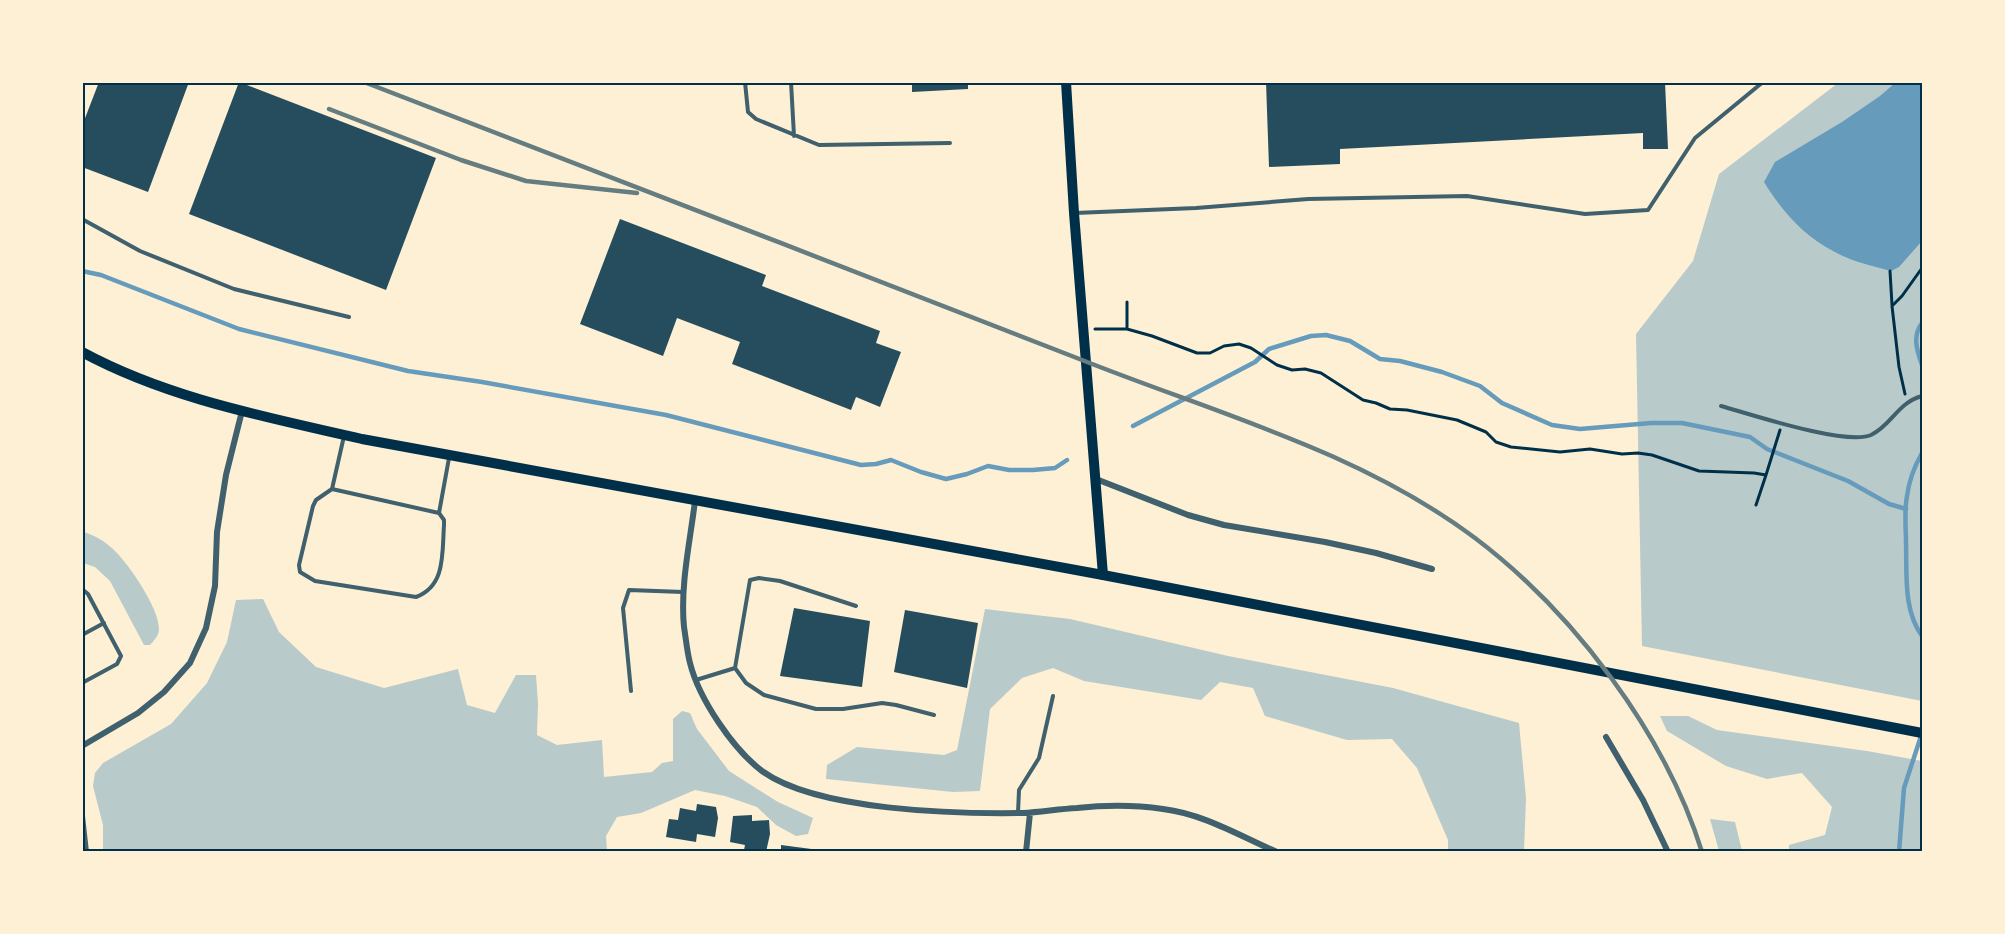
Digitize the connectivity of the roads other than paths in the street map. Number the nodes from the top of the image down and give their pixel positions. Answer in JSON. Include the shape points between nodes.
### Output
{"nodes":[{"id":1,"x":745,"y":82,"type":"edge"},
{"id":2,"x":791,"y":82,"type":"edge"},
{"id":3,"x":1066,"y":82,"type":"edge"},
{"id":4,"x":1764,"y":82,"type":"edge"},
{"id":5,"x":794,"y":136,"type":"junction"},
{"id":6,"x":950,"y":143,"type":"dead end"},
{"id":7,"x":1074,"y":213,"type":"junction"},
{"id":8,"x":82,"y":219,"type":"edge"},
{"id":9,"x":349,"y":317,"type":"dead end"},
{"id":10,"x":82,"y":352,"type":"edge"},
{"id":11,"x":1923,"y":396,"type":"edge"},
{"id":12,"x":1720,"y":406,"type":"dead end"},
{"id":13,"x":242,"y":411,"type":"junction"},
{"id":14,"x":344,"y":435,"type":"junction"},
{"id":15,"x":449,"y":456,"type":"junction"},
{"id":16,"x":1096,"y":479,"type":"junction"},
{"id":17,"x":332,"y":489,"type":"junction"},
{"id":18,"x":695,"y":501,"type":"junction"},
{"id":19,"x":439,"y":513,"type":"junction"},
{"id":20,"x":1432,"y":569,"type":"dead end"},
{"id":21,"x":1103,"y":575,"type":"junction"},
{"id":22,"x":82,"y":589,"type":"edge"},
{"id":23,"x":684,"y":592,"type":"junction"},
{"id":24,"x":856,"y":606,"type":"dead end"},
{"id":25,"x":104,"y":623,"type":"junction"},
{"id":26,"x":82,"y":635,"type":"edge"},
{"id":27,"x":735,"y":668,"type":"junction"},
{"id":28,"x":696,"y":680,"type":"junction"},
{"id":29,"x":82,"y":683,"type":"edge"},
{"id":30,"x":631,"y":690,"type":"dead end"},
{"id":31,"x":1053,"y":696,"type":"dead end"},
{"id":32,"x":934,"y":715,"type":"dead end"},
{"id":33,"x":1923,"y":733,"type":"edge"},
{"id":34,"x":1606,"y":737,"type":"dead end"},
{"id":35,"x":82,"y":746,"type":"edge"},
{"id":36,"x":1018,"y":813,"type":"junction"},
{"id":37,"x":1030,"y":813,"type":"junction"},
{"id":38,"x":82,"y":816,"type":"edge"},
{"id":39,"x":86,"y":852,"type":"edge"},
{"id":40,"x":1026,"y":852,"type":"edge"},
{"id":41,"x":1277,"y":852,"type":"edge"},
{"id":42,"x":1668,"y":852,"type":"edge"}],
"edges":[{"from":1,"to":5,"type":"lane","via":[[748,112],[756,120]]},
{"from":2,"to":5,"type":"lane"},
{"from":3,"to":7,"type":"main road"},
{"from":4,"to":7,"type":"lane","via":[[1695,138],[1648,210],[1585,214],[1467,196],[1308,199]]},
{"from":5,"to":6,"type":"lane","via":[[819,145]]},
{"from":7,"to":16,"type":"main road"},
{"from":8,"to":9,"type":"lane","via":[[140,251],[234,290]]},
{"from":10,"to":13,"type":"main road","via":[[161,388]]},
{"from":11,"to":12,"type":"lane","via":[[1903,405],[1876,432],[1859,438]]},
{"from":13,"to":14,"type":"main road"},
{"from":13,"to":35,"type":"street","via":[[217,532],[215,586],[206,628],[190,663],[138,713]]},
{"from":14,"to":15,"type":"main road"},
{"from":14,"to":17,"type":"lane"},
{"from":15,"to":18,"type":"main road"},
{"from":15,"to":19,"type":"lane"},
{"from":16,"to":20,"type":"street","via":[[1224,525],[1335,544]]},
{"from":16,"to":21,"type":"main road"},
{"from":17,"to":19,"type":"lane"},
{"from":17,"to":19,"type":"lane","via":[[315,500],[299,565],[300,572],[315,581],[423,595],[441,571],[444,520]]},
{"from":18,"to":21,"type":"main road"},
{"from":18,"to":23,"type":"street"},
{"from":21,"to":33,"type":"main road"},
{"from":22,"to":25,"type":"lane"},
{"from":23,"to":28,"type":"street","via":[[684,626]]},
{"from":23,"to":30,"type":"lane","via":[[629,590],[623,608]]},
{"from":24,"to":27,"type":"lane","via":[[780,580],[750,580]]},
{"from":25,"to":26,"type":"lane"},
{"from":25,"to":29,"type":"lane","via":[[121,658]]},
{"from":27,"to":28,"type":"lane"},
{"from":27,"to":32,"type":"lane","via":[[746,683],[764,695],[816,709],[882,703]]},
{"from":28,"to":36,"type":"street","via":[[715,715],[744,754],[779,780],[809,792],[854,802]]},
{"from":31,"to":36,"type":"lane","via":[[1039,759],[1019,790]]},
{"from":34,"to":42,"type":"street"},
{"from":36,"to":37,"type":"street"},
{"from":37,"to":40,"type":"street"},
{"from":37,"to":41,"type":"street","via":[[1114,806],[1166,809],[1225,827]]},
{"from":38,"to":39,"type":"street"}]}
